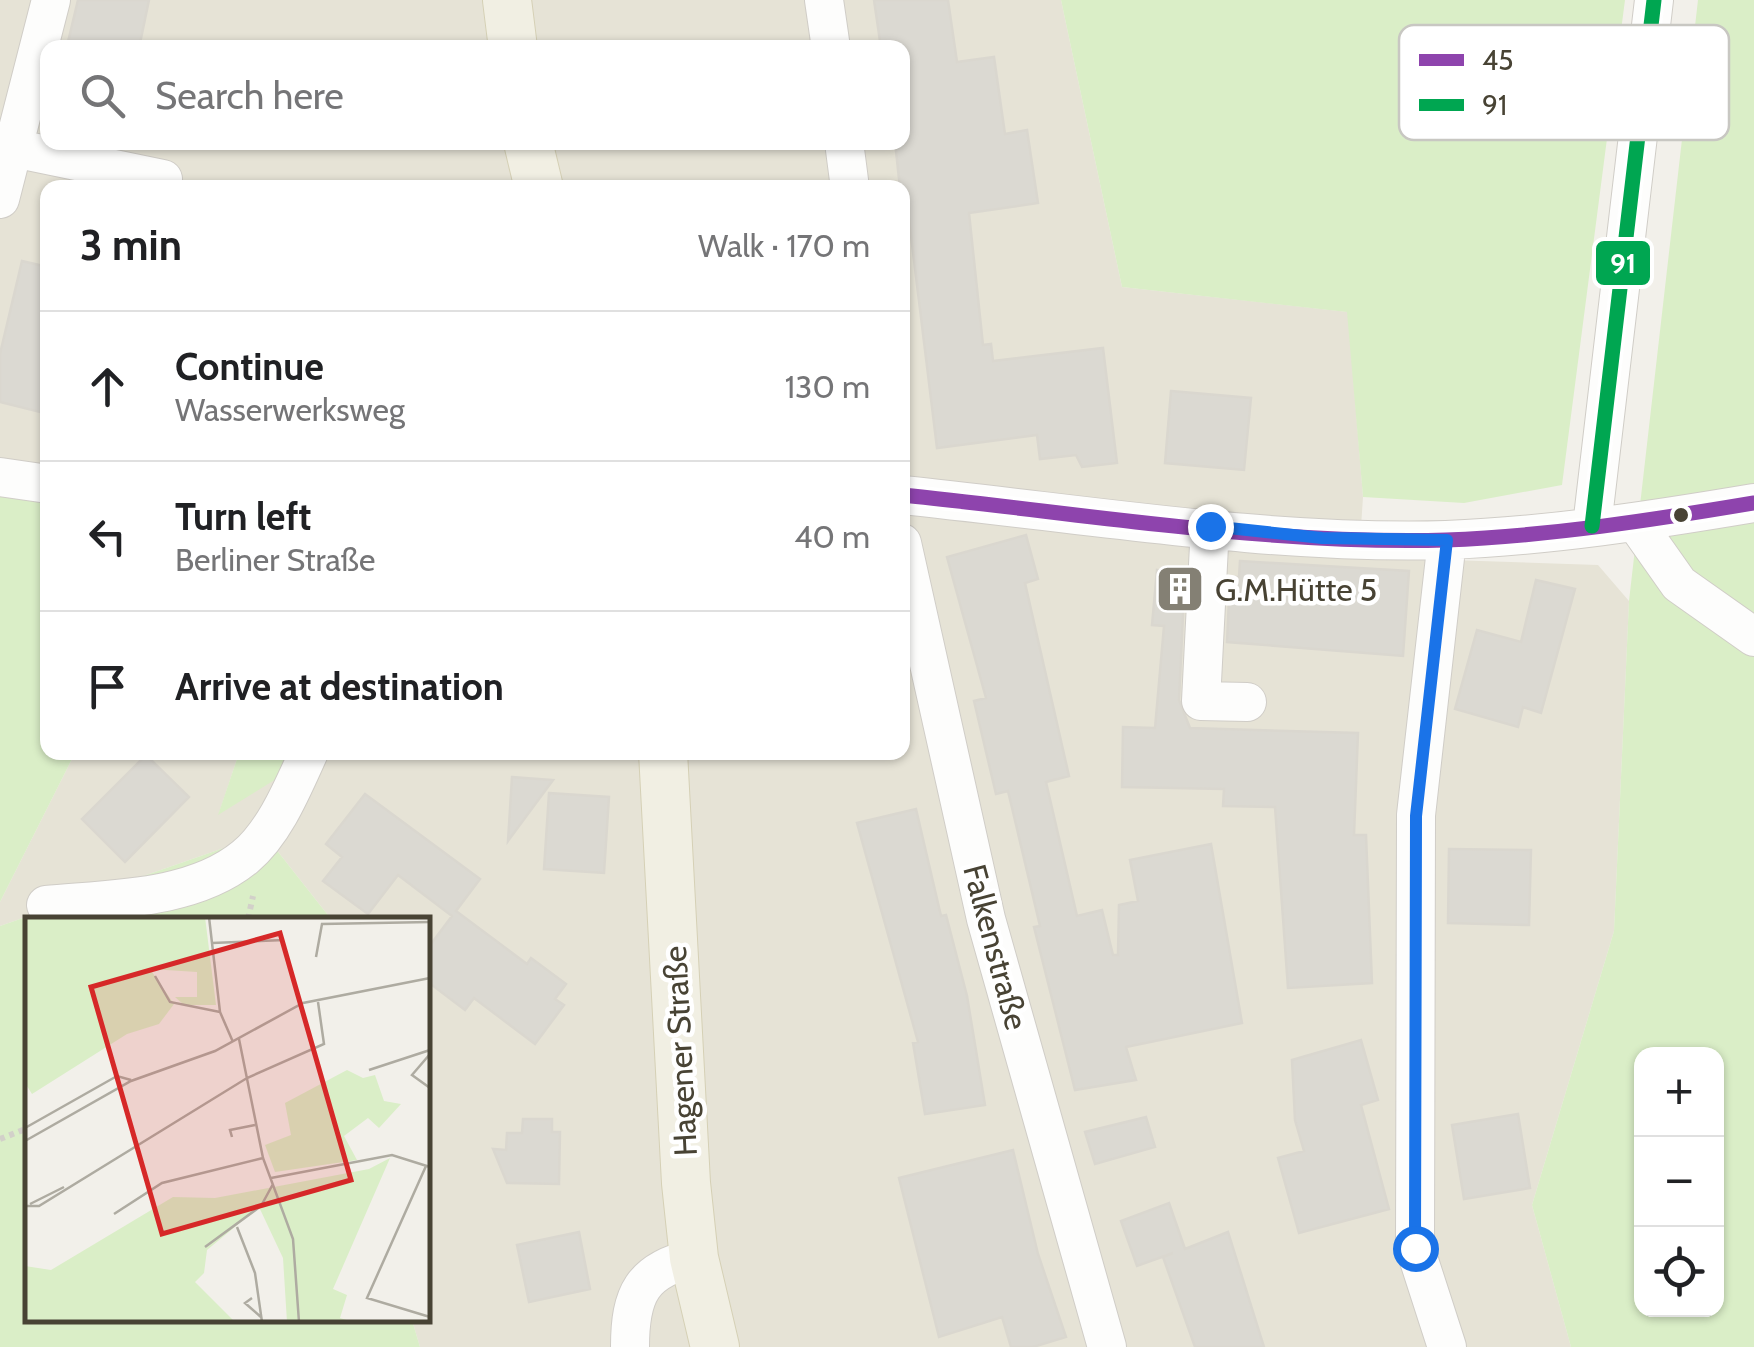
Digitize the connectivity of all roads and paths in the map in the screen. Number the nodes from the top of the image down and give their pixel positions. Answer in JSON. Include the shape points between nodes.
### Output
{"nodes":[{"id":1,"x":51,"y":0,"type":"edge"},
{"id":2,"x":507,"y":0,"type":"edge"},
{"id":3,"x":824,"y":0,"type":"edge"},
{"id":4,"x":1654,"y":0,"type":"edge"},
{"id":5,"x":1651,"y":25,"type":"edge"},
{"id":6,"x":40,"y":40,"type":"edge"},
{"id":7,"x":511,"y":40,"type":"edge"},
{"id":8,"x":830,"y":40,"type":"edge"},
{"id":9,"x":40,"y":42,"type":"edge"},
{"id":10,"x":1637,"y":140,"type":"edge"},
{"id":11,"x":12,"y":148,"type":"junction"},
{"id":12,"x":530,"y":150,"type":"edge"},
{"id":13,"x":845,"y":150,"type":"edge"},
{"id":14,"x":163,"y":179,"type":"dead end"},
{"id":15,"x":537,"y":180,"type":"edge"},
{"id":16,"x":849,"y":180,"type":"edge"},
{"id":17,"x":0,"y":199,"type":"edge"},
{"id":18,"x":0,"y":477,"type":"edge"},
{"id":19,"x":40,"y":483,"type":"edge"},
{"id":20,"x":910,"y":496,"type":"edge"},
{"id":21,"x":1754,"y":503,"type":"edge"},
{"id":22,"x":1636,"y":523,"type":"junction"},
{"id":23,"x":1210,"y":526,"type":"junction"},
{"id":24,"x":1592,"y":526,"type":"junction"},
{"id":25,"x":1447,"y":540,"type":"junction"},
{"id":26,"x":910,"y":579,"type":"edge"},
{"id":27,"x":1754,"y":637,"type":"edge"},
{"id":28,"x":1247,"y":702,"type":"dead end"},
{"id":29,"x":305,"y":760,"type":"edge"},
{"id":30,"x":664,"y":760,"type":"edge"},
{"id":31,"x":46,"y":905,"type":"dead end"},
{"id":32,"x":25,"y":1129,"type":"edge"},
{"id":33,"x":0,"y":1138,"type":"edge"},
{"id":34,"x":694,"y":1258,"type":"junction"},
{"id":35,"x":630,"y":1347,"type":"edge"},
{"id":36,"x":714,"y":1347,"type":"edge"},
{"id":37,"x":1107,"y":1347,"type":"edge"},
{"id":38,"x":1446,"y":1347,"type":"edge"}],
"edges":[{"from":1,"to":6,"type":"street"},
{"from":2,"to":7,"type":"main road"},
{"from":3,"to":8,"type":"street"},
{"from":4,"to":5,"type":"street"},
{"from":9,"to":11,"type":"street"},
{"from":10,"to":24,"type":"street"},
{"from":11,"to":14,"type":"street"},
{"from":11,"to":17,"type":"street"},
{"from":12,"to":15,"type":"main road"},
{"from":13,"to":16,"type":"street"},
{"from":18,"to":19,"type":"street"},
{"from":20,"to":23,"type":"street"},
{"from":21,"to":22,"type":"street"},
{"from":22,"to":24,"type":"street"},
{"from":22,"to":27,"type":"street","via":[[1679,584]]},
{"from":23,"to":25,"type":"street","via":[[1322,538]]},
{"from":23,"to":28,"type":"street","via":[[1201,701]]},
{"from":24,"to":25,"type":"street"},
{"from":25,"to":38,"type":"street","via":[[1416,816],[1415,1208],[1415,1248]]},
{"from":26,"to":37,"type":"street","name":"Falkenstraße","via":[[986,920]]},
{"from":29,"to":31,"type":"street","via":[[248,855],[218,874],[146,895]]},
{"from":30,"to":34,"type":"main road","name":"Hagener Straße"},
{"from":32,"to":33,"type":"path"},
{"from":34,"to":35,"type":"street","via":[[646,1277],[634,1305]]},
{"from":34,"to":36,"type":"main road","name":"Hagener Straße"}]}
